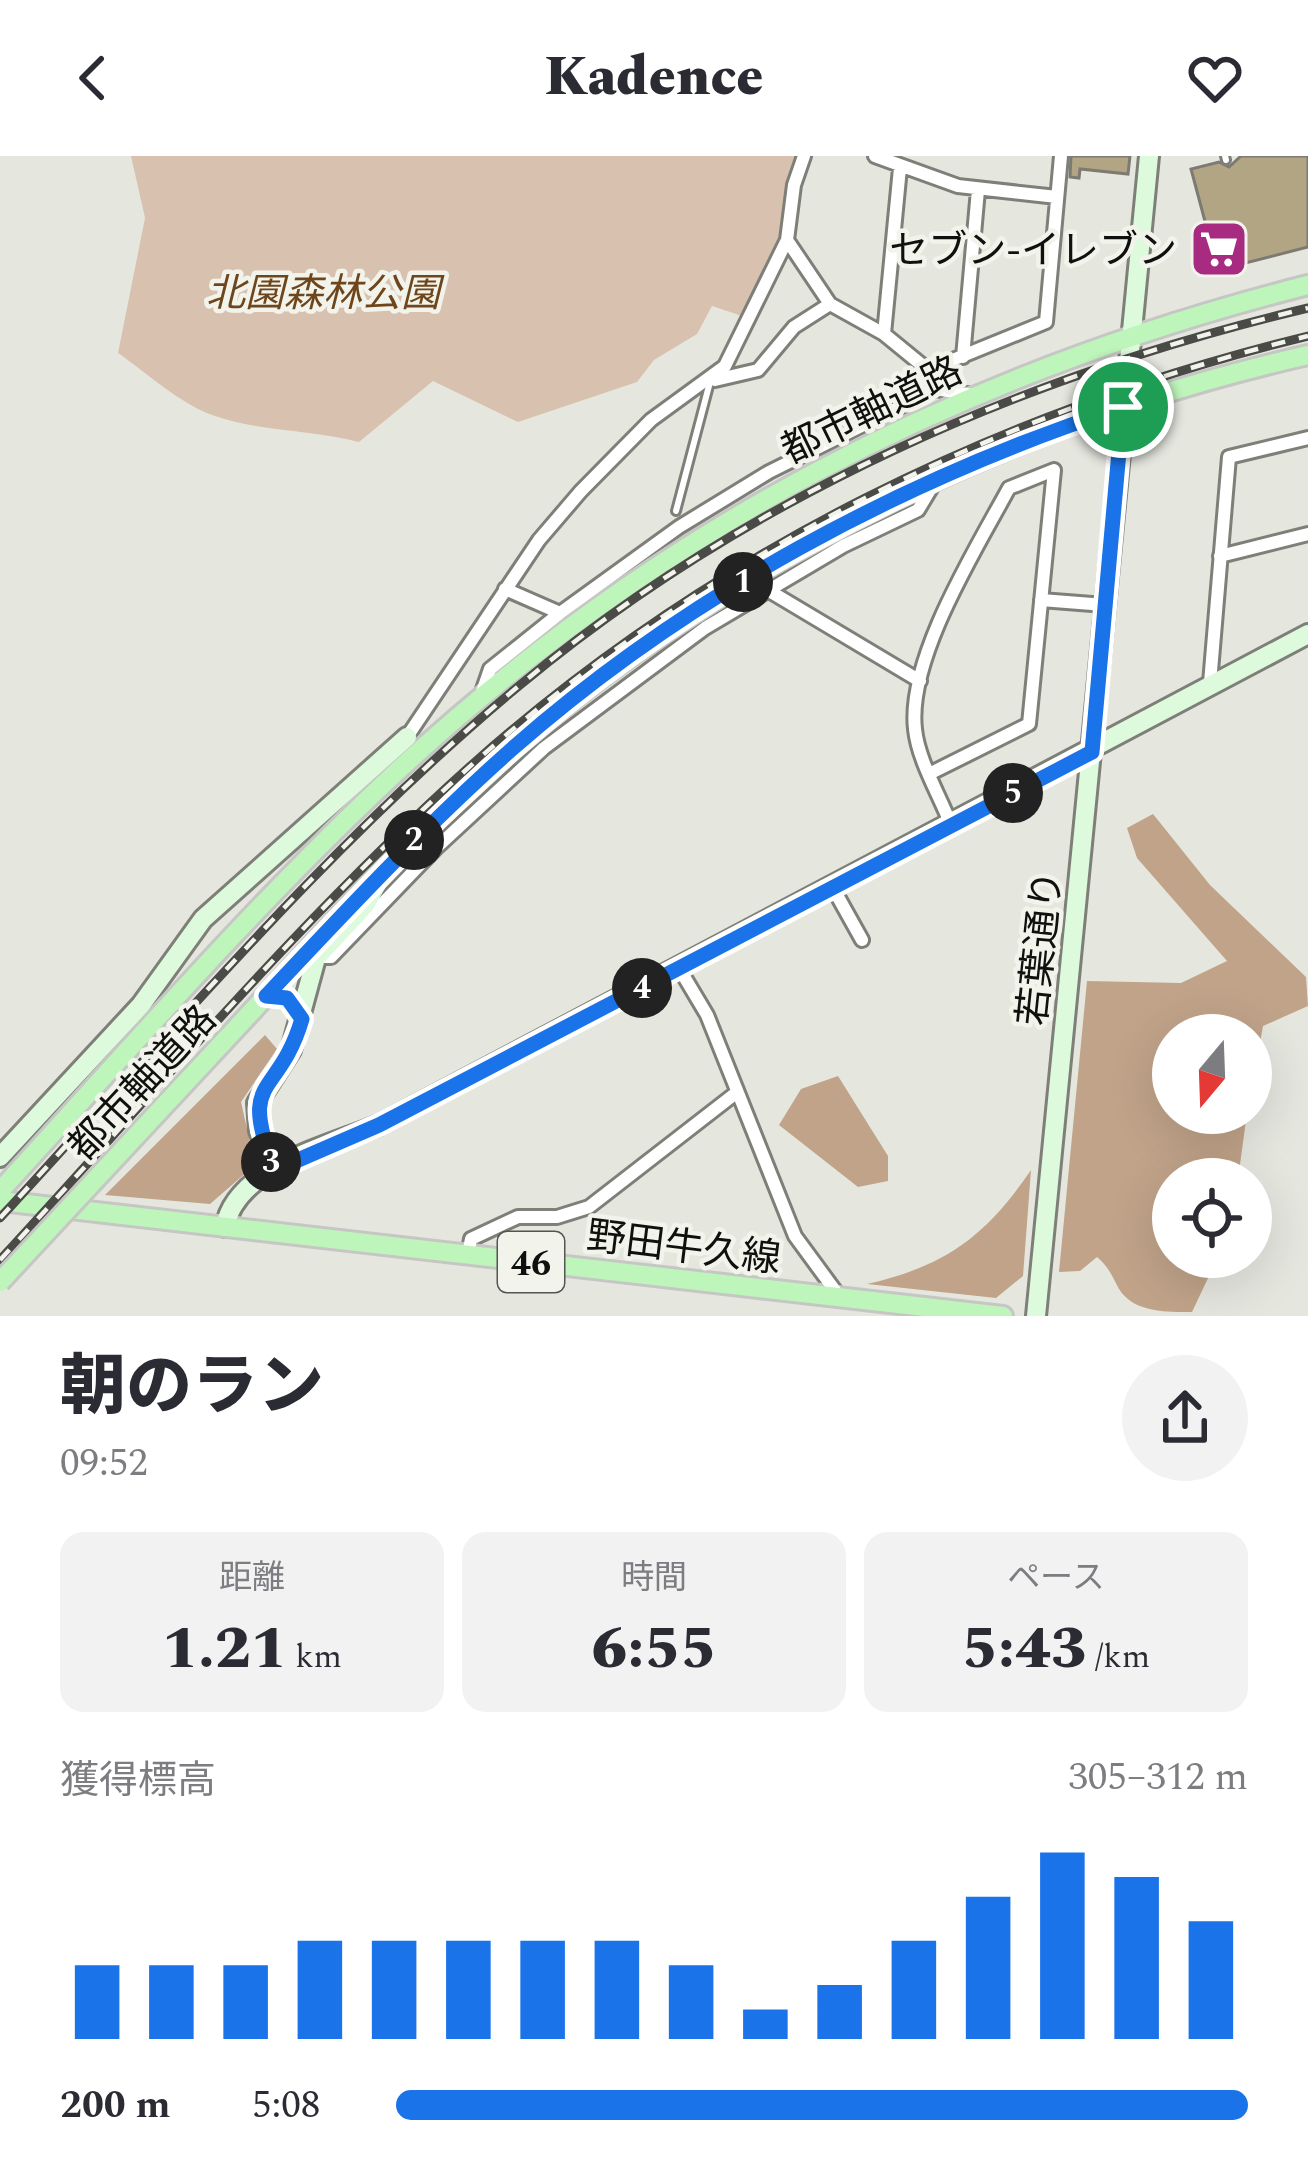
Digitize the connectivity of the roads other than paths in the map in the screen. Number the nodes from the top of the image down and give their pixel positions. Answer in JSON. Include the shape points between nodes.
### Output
{"nodes":[{"id":1,"x":804,"y":156,"type":"edge"},
{"id":2,"x":874,"y":156,"type":"edge"},
{"id":3,"x":1061,"y":156,"type":"edge"},
{"id":4,"x":1149,"y":156,"type":"edge"},
{"id":5,"x":900,"y":168,"type":"junction"},
{"id":6,"x":979,"y":190,"type":"junction"},
{"id":7,"x":1057,"y":197,"type":"junction"},
{"id":8,"x":787,"y":240,"type":"junction"},
{"id":9,"x":1308,"y":285,"type":"edge"},
{"id":10,"x":830,"y":304,"type":"junction"},
{"id":11,"x":884,"y":334,"type":"junction"},
{"id":12,"x":1132,"y":335,"type":"junction"},
{"id":13,"x":1308,"y":355,"type":"edge"},
{"id":14,"x":963,"y":357,"type":"junction"},
{"id":15,"x":711,"y":381,"type":"junction"},
{"id":16,"x":972,"y":395,"type":"junction"},
{"id":17,"x":1123,"y":407,"type":"junction"},
{"id":18,"x":1308,"y":438,"type":"edge"},
{"id":19,"x":937,"y":479,"type":"junction"},
{"id":20,"x":676,"y":511,"type":"dead end"},
{"id":21,"x":1308,"y":534,"type":"edge"},
{"id":22,"x":1220,"y":556,"type":"junction"},
{"id":23,"x":505,"y":589,"type":"junction"},
{"id":24,"x":766,"y":589,"type":"junction"},
{"id":25,"x":1041,"y":600,"type":"junction"},
{"id":26,"x":1105,"y":605,"type":"junction"},
{"id":27,"x":560,"y":613,"type":"junction"},
{"id":28,"x":1308,"y":634,"type":"edge"},
{"id":29,"x":920,"y":681,"type":"junction"},
{"id":30,"x":1210,"y":683,"type":"junction"},
{"id":31,"x":480,"y":699,"type":"junction"},
{"id":32,"x":407,"y":737,"type":"joint"},
{"id":33,"x":1092,"y":752,"type":"junction"},
{"id":34,"x":931,"y":773,"type":"junction"},
{"id":35,"x":951,"y":825,"type":"junction"},
{"id":36,"x":405,"y":848,"type":"junction"},
{"id":37,"x":431,"y":853,"type":"junction"},
{"id":38,"x":833,"y":888,"type":"junction"},
{"id":39,"x":862,"y":940,"type":"dead end"},
{"id":40,"x":311,"y":956,"type":"junction"},
{"id":41,"x":679,"y":968,"type":"junction"},
{"id":42,"x":260,"y":1002,"type":"junction"},
{"id":43,"x":302,"y":1019,"type":"junction"},
{"id":44,"x":736,"y":1093,"type":"junction"},
{"id":45,"x":0,"y":1157,"type":"edge"},
{"id":46,"x":275,"y":1170,"type":"junction"},
{"id":47,"x":0,"y":1191,"type":"edge"},
{"id":48,"x":0,"y":1201,"type":"edge"},
{"id":49,"x":225,"y":1227,"type":"junction"},
{"id":50,"x":468,"y":1254,"type":"junction"},
{"id":51,"x":0,"y":1282,"type":"edge"},
{"id":52,"x":840,"y":1297,"type":"junction"},
{"id":53,"x":1003,"y":1316,"type":"edge"},
{"id":54,"x":1036,"y":1316,"type":"edge"}],
"edges":[{"from":1,"to":8,"type":"street"},
{"from":2,"to":5,"type":"street"},
{"from":3,"to":7,"type":"street"},
{"from":4,"to":12,"type":"street","name":"若葉通り"},
{"from":5,"to":6,"type":"street"},
{"from":5,"to":11,"type":"street"},
{"from":6,"to":7,"type":"street"},
{"from":6,"to":14,"type":"street"},
{"from":7,"to":14,"type":"street","via":[[1046,322]]},
{"from":8,"to":10,"type":"street"},
{"from":8,"to":15,"type":"street"},
{"from":9,"to":12,"type":"main road","name":"都市軸道路"},
{"from":10,"to":11,"type":"street"},
{"from":10,"to":15,"type":"street","via":[[794,327],[758,370]]},
{"from":11,"to":14,"type":"street","via":[[928,370]]},
{"from":12,"to":16,"type":"main road","name":"都市軸道路"},
{"from":12,"to":17,"type":"street","name":"若葉通り"},
{"from":13,"to":17,"type":"main road","name":"都市軸道路"},
{"from":15,"to":20,"type":"lane"},
{"from":15,"to":23,"type":"street","via":[[633,438]]},
{"from":16,"to":27,"type":"street","via":[[936,389],[788,462]]},
{"from":16,"to":31,"type":"main road","name":"都市軸道路","via":[[730,519]]},
{"from":17,"to":19,"type":"main road","name":"都市軸道路"},
{"from":17,"to":26,"type":"street","name":"若葉通り"},
{"from":18,"to":22,"type":"street","via":[[1229,457]]},
{"from":19,"to":24,"type":"street","via":[[918,509]]},
{"from":19,"to":36,"type":"main road","name":"都市軸道路","via":[[768,565],[639,650],[516,746]]},
{"from":21,"to":22,"type":"street"},
{"from":22,"to":30,"type":"street"},
{"from":23,"to":27,"type":"street"},
{"from":23,"to":32,"type":"street"},
{"from":24,"to":29,"type":"street"},
{"from":24,"to":37,"type":"street","via":[[544,748]]},
{"from":25,"to":26,"type":"street"},
{"from":25,"to":29,"type":"street","via":[[1054,470],[1009,488]]},
{"from":25,"to":34,"type":"street","via":[[1029,724]]},
{"from":26,"to":33,"type":"street","name":"若葉通り"},
{"from":27,"to":31,"type":"street","via":[[490,669]]},
{"from":28,"to":30,"type":"street"},
{"from":29,"to":34,"type":"street","via":[[915,731]]},
{"from":30,"to":33,"type":"street"},
{"from":31,"to":47,"type":"main road","name":"都市軸道路","via":[[335,831]]},
{"from":32,"to":45,"type":"street","via":[[203,919],[141,1005]]},
{"from":33,"to":35,"type":"street"},
{"from":33,"to":54,"type":"street","name":"若葉通り"},
{"from":34,"to":35,"type":"street"},
{"from":35,"to":38,"type":"street"},
{"from":36,"to":37,"type":"street"},
{"from":36,"to":40,"type":"main road","name":"都市軸道路"},
{"from":37,"to":40,"type":"street","via":[[332,957]]},
{"from":38,"to":39,"type":"street"},
{"from":38,"to":41,"type":"street"},
{"from":40,"to":42,"type":"main road","name":"都市軸道路"},
{"from":40,"to":43,"type":"street"},
{"from":41,"to":44,"type":"street"},
{"from":41,"to":46,"type":"street","via":[[379,1125]]},
{"from":42,"to":43,"type":"street","via":[[287,998]]},
{"from":42,"to":51,"type":"main road","name":"都市軸道路","bridge":true},
{"from":43,"to":46,"type":"street","via":[[256,1103]]},
{"from":44,"to":50,"type":"street","via":[[589,1208],[518,1217],[471,1239]]},
{"from":44,"to":52,"type":"street","via":[[795,1236]]},
{"from":46,"to":49,"type":"street","via":[[233,1202]]},
{"from":48,"to":49,"type":"main road","name":"野田牛久線","number":"46"},
{"from":49,"to":50,"type":"main road","name":"野田牛久線","number":"46"},
{"from":50,"to":52,"type":"main road","name":"野田牛久線","number":"46"},
{"from":52,"to":53,"type":"main road","name":"野田牛久線","number":"46"}]}
